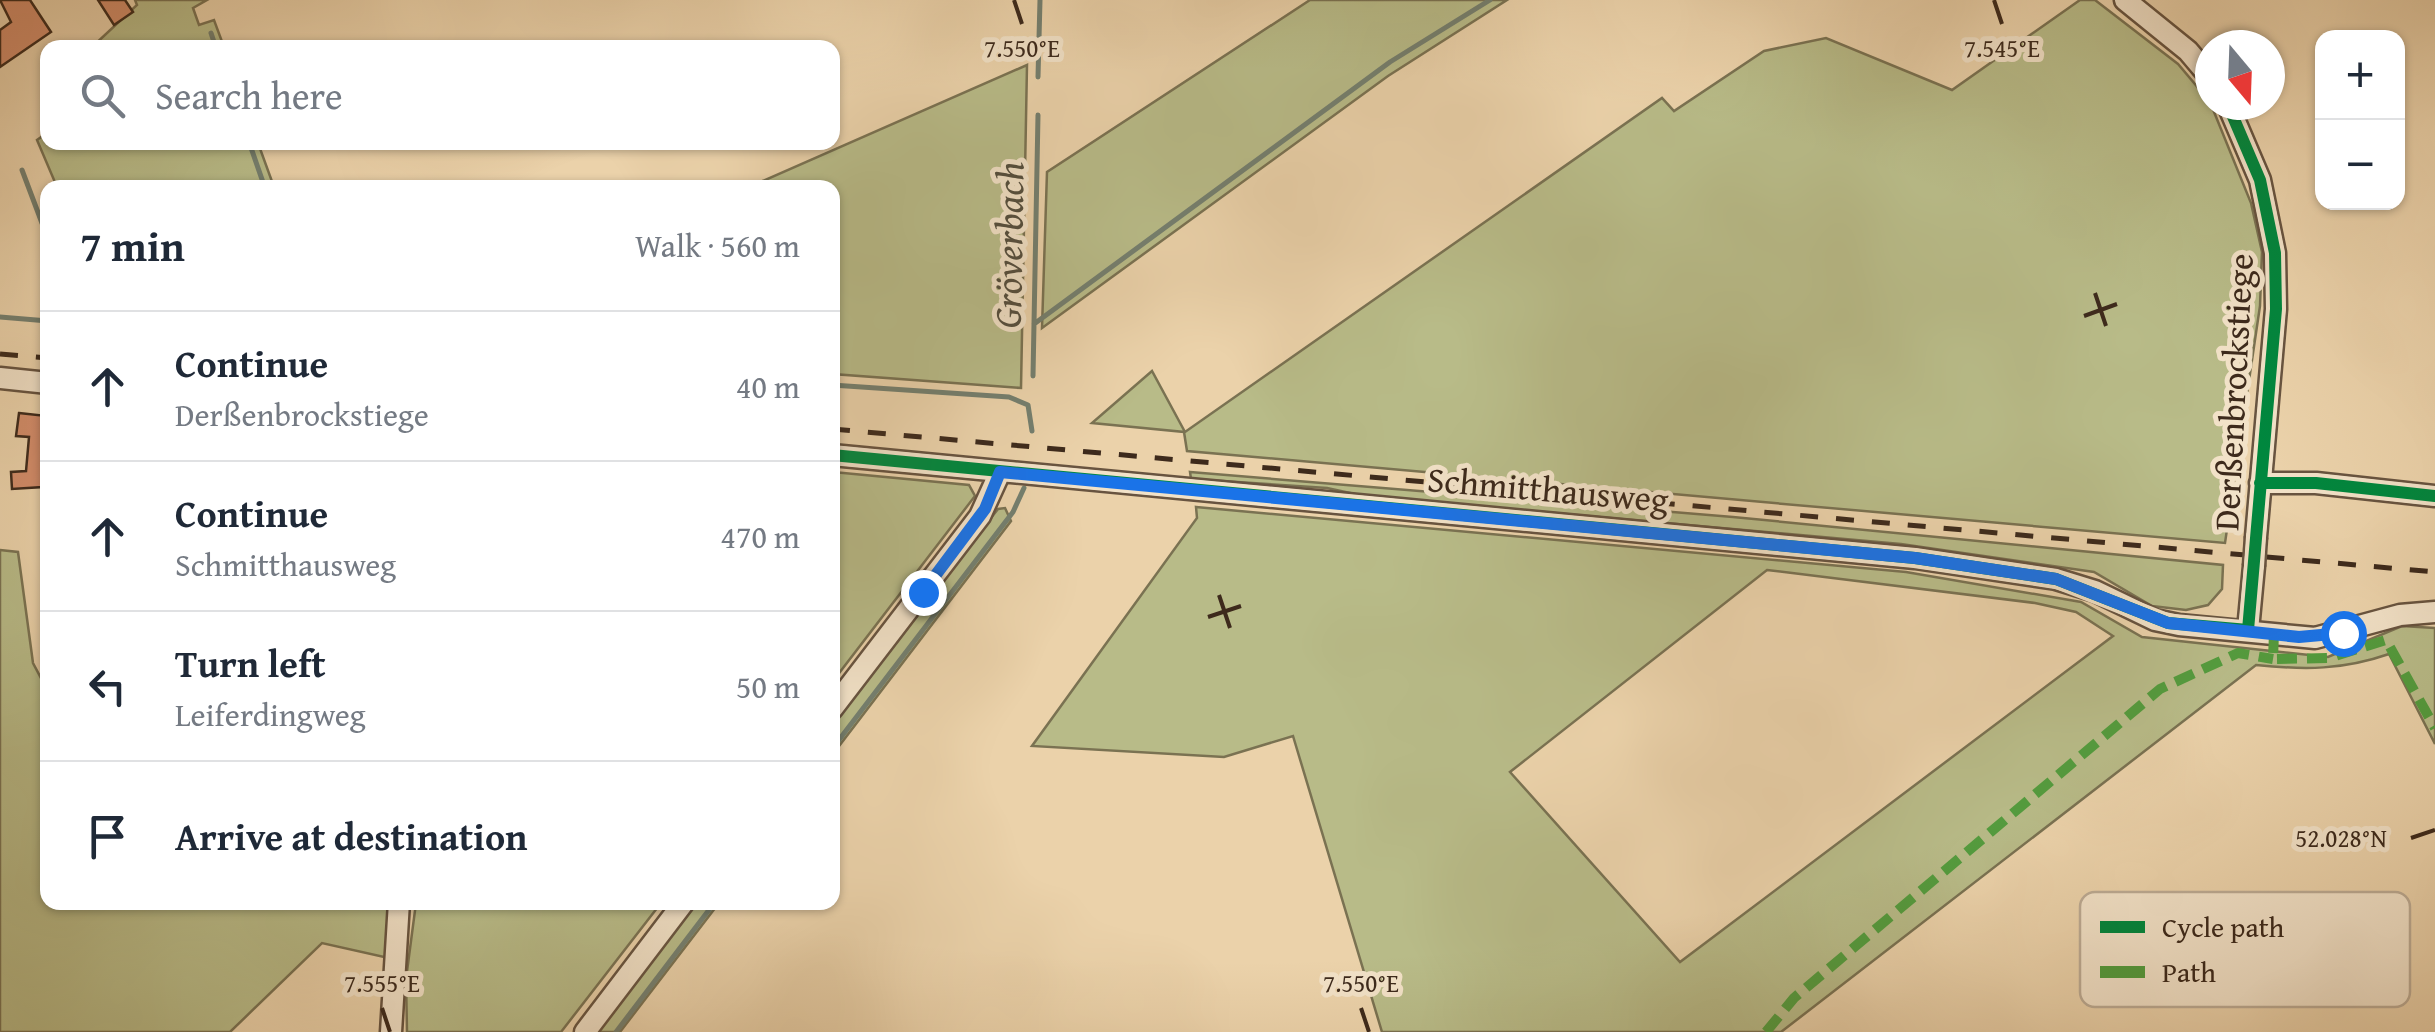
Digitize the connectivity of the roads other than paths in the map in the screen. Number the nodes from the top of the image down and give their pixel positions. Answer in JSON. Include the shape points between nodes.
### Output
{"nodes":[{"id":1,"x":2125,"y":0,"type":"edge"},
{"id":2,"x":2195,"y":59,"type":"edge"},
{"id":3,"x":2234,"y":120,"type":"edge"},
{"id":4,"x":0,"y":378,"type":"edge"},
{"id":5,"x":40,"y":382,"type":"edge"},
{"id":6,"x":840,"y":457,"type":"edge"},
{"id":7,"x":1000,"y":472,"type":"junction"},
{"id":8,"x":2260,"y":484,"type":"junction"},
{"id":9,"x":2435,"y":496,"type":"edge"},
{"id":10,"x":2435,"y":612,"type":"edge"},
{"id":11,"x":2248,"y":630,"type":"junction"},
{"id":12,"x":840,"y":699,"type":"edge"},
{"id":13,"x":399,"y":910,"type":"edge"},
{"id":14,"x":678,"y":910,"type":"edge"},
{"id":15,"x":391,"y":1032,"type":"edge"},
{"id":16,"x":585,"y":1032,"type":"edge"}],
"edges":[{"from":1,"to":2,"type":"street"},
{"from":3,"to":8,"type":"street","name":"Derßenbrockstiege","via":[[2260,180],[2275,253]]},
{"from":4,"to":5,"type":"street"},
{"from":6,"to":7,"type":"street","name":"Schmitthausweg"},
{"from":7,"to":11,"type":"street","name":"Schmitthausweg","via":[[1915,558],[2056,579],[2155,620]]},
{"from":7,"to":12,"type":"street","via":[[980,516]]},
{"from":8,"to":9,"type":"street"},
{"from":8,"to":11,"type":"street","name":"Derßenbrockstiege","bridge":true},
{"from":10,"to":11,"type":"street","via":[[2400,614],[2328,637]]},
{"from":13,"to":15,"type":"street"},
{"from":14,"to":16,"type":"street"}]}
